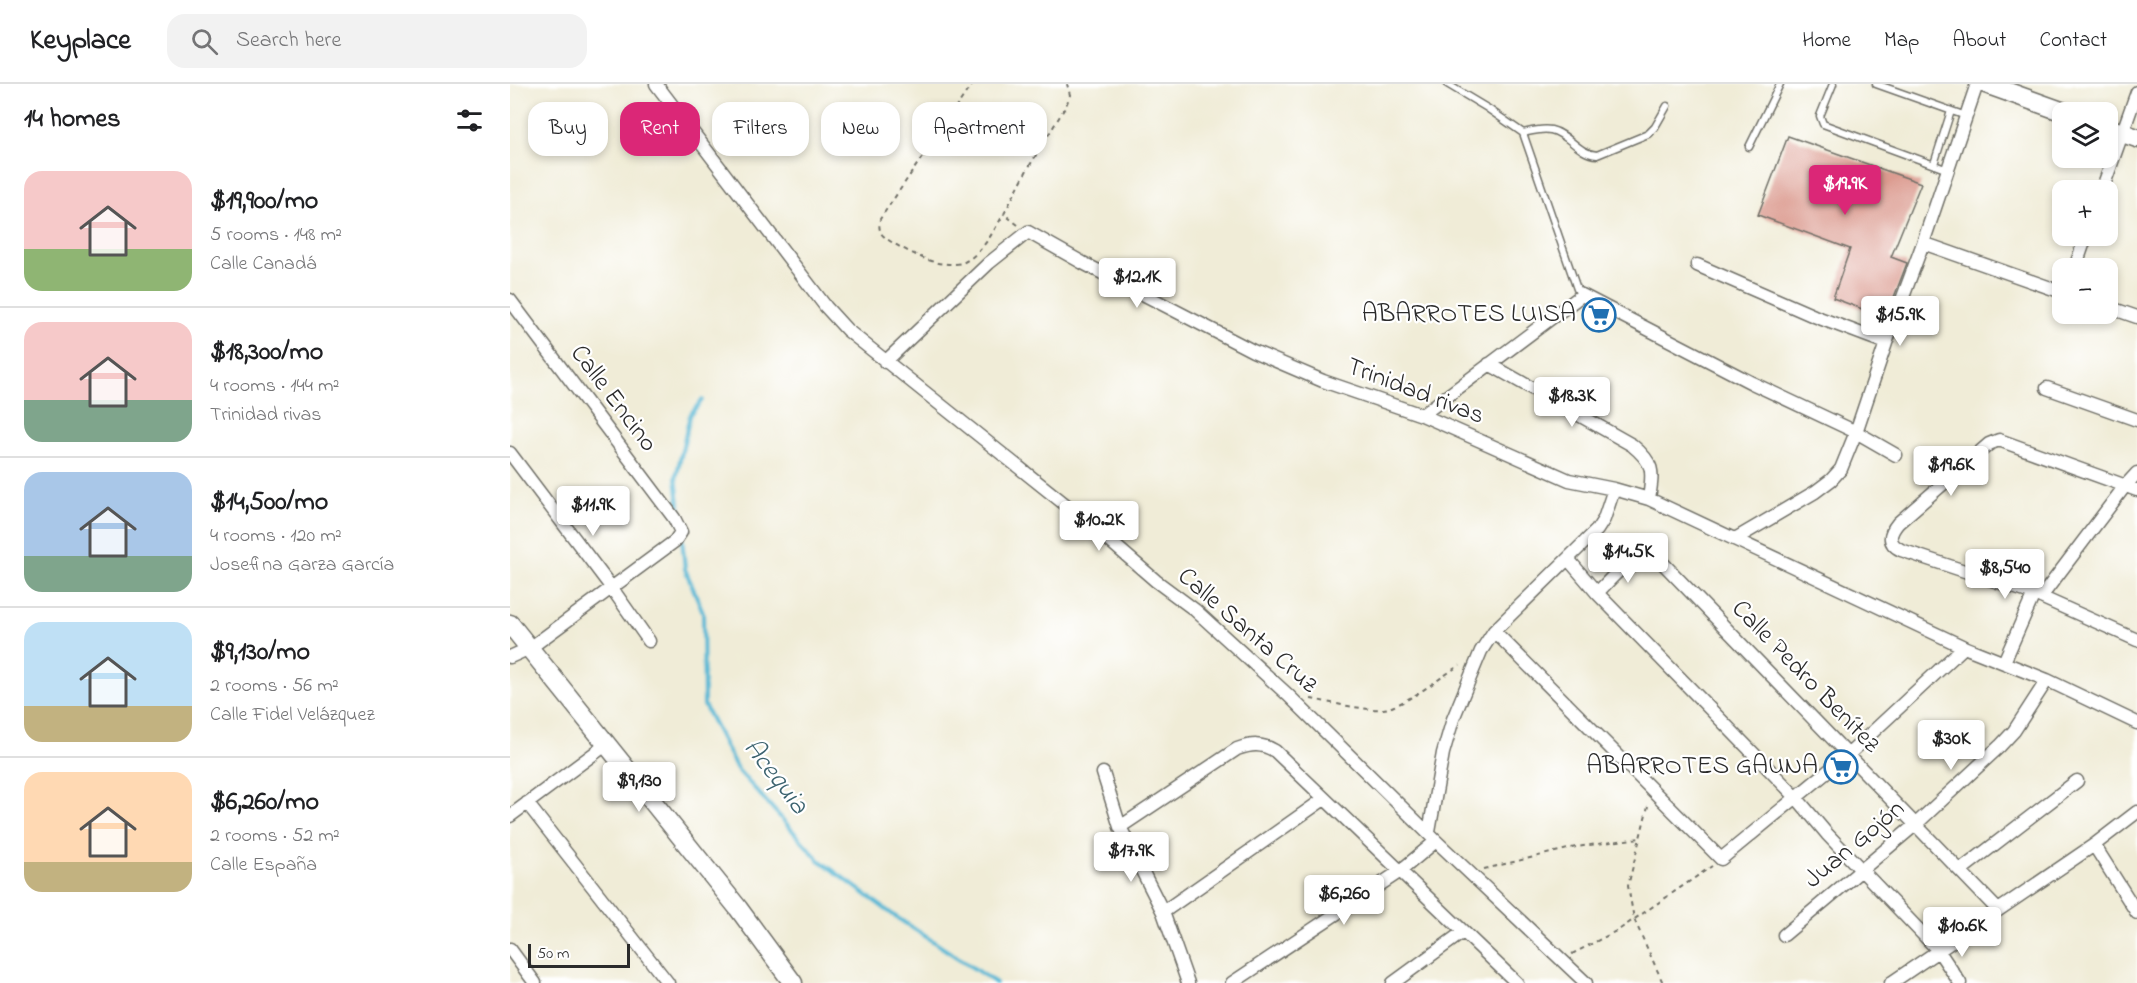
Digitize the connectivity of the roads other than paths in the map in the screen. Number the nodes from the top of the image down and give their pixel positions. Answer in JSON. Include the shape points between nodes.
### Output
{"nodes":[{"id":1,"x":656,"y":84,"type":"edge"},
{"id":2,"x":1447,"y":84,"type":"edge"},
{"id":3,"x":1780,"y":84,"type":"edge"},
{"id":4,"x":1833,"y":84,"type":"edge"},
{"id":5,"x":1876,"y":84,"type":"edge"},
{"id":6,"x":1977,"y":84,"type":"edge"},
{"id":7,"x":1986,"y":84,"type":"edge"},
{"id":8,"x":2137,"y":92,"type":"edge"},
{"id":9,"x":1667,"y":106,"type":"dead end"},
{"id":10,"x":2052,"y":108,"type":"edge"},
{"id":11,"x":1951,"y":111,"type":"junction"},
{"id":12,"x":1966,"y":116,"type":"junction"},
{"id":13,"x":1523,"y":133,"type":"junction"},
{"id":14,"x":2122,"y":133,"type":"edge"},
{"id":15,"x":1749,"y":147,"type":"dead end"},
{"id":16,"x":1934,"y":164,"type":"junction"},
{"id":17,"x":1948,"y":170,"type":"junction"},
{"id":18,"x":2106,"y":180,"type":"edge"},
{"id":19,"x":1923,"y":243,"type":"junction"},
{"id":20,"x":1697,"y":265,"type":"dead end"},
{"id":21,"x":2052,"y":288,"type":"edge"},
{"id":22,"x":1582,"y":295,"type":"junction"},
{"id":23,"x":510,"y":300,"type":"edge"},
{"id":24,"x":2118,"y":310,"type":"edge"},
{"id":25,"x":2137,"y":317,"type":"edge"},
{"id":26,"x":1886,"y":343,"type":"junction"},
{"id":27,"x":885,"y":362,"type":"junction"},
{"id":28,"x":1489,"y":364,"type":"junction"},
{"id":29,"x":2047,"y":388,"type":"dead end"},
{"id":30,"x":1422,"y":415,"type":"junction"},
{"id":31,"x":2137,"y":420,"type":"edge"},
{"id":32,"x":1856,"y":432,"type":"junction"},
{"id":33,"x":510,"y":453,"type":"edge"},
{"id":34,"x":1896,"y":454,"type":"dead end"},
{"id":35,"x":2137,"y":473,"type":"edge"},
{"id":36,"x":2131,"y":488,"type":"edge"},
{"id":37,"x":1614,"y":489,"type":"junction"},
{"id":38,"x":1649,"y":499,"type":"junction"},
{"id":39,"x":1735,"y":539,"type":"junction"},
{"id":40,"x":1568,"y":560,"type":"junction"},
{"id":41,"x":611,"y":587,"type":"junction"},
{"id":42,"x":1597,"y":593,"type":"junction"},
{"id":43,"x":2038,"y":595,"type":"junction"},
{"id":44,"x":510,"y":624,"type":"edge"},
{"id":45,"x":1494,"y":632,"type":"junction"},
{"id":46,"x":2137,"y":640,"type":"edge"},
{"id":47,"x":649,"y":641,"type":"dead end"},
{"id":48,"x":1964,"y":647,"type":"junction"},
{"id":49,"x":530,"y":648,"type":"junction"},
{"id":50,"x":510,"y":657,"type":"edge"},
{"id":51,"x":2004,"y":662,"type":"junction"},
{"id":52,"x":2047,"y":680,"type":"junction"},
{"id":53,"x":2137,"y":723,"type":"edge"},
{"id":54,"x":607,"y":744,"type":"junction"},
{"id":55,"x":1849,"y":754,"type":"junction"},
{"id":56,"x":1103,"y":774,"type":"dead end"},
{"id":57,"x":2077,"y":781,"type":"dead end"},
{"id":58,"x":1795,"y":796,"type":"junction"},
{"id":59,"x":1324,"y":799,"type":"junction"},
{"id":60,"x":527,"y":803,"type":"junction"},
{"id":61,"x":2137,"y":812,"type":"edge"},
{"id":62,"x":510,"y":816,"type":"edge"},
{"id":63,"x":1915,"y":825,"type":"junction"},
{"id":64,"x":1120,"y":827,"type":"junction"},
{"id":65,"x":1432,"y":836,"type":"junction"},
{"id":66,"x":2094,"y":845,"type":"junction"},
{"id":67,"x":1862,"y":869,"type":"junction"},
{"id":68,"x":1961,"y":870,"type":"junction"},
{"id":69,"x":1399,"y":872,"type":"junction"},
{"id":70,"x":1998,"y":910,"type":"junction"},
{"id":71,"x":1163,"y":912,"type":"junction"},
{"id":72,"x":2137,"y":914,"type":"edge"},
{"id":73,"x":1463,"y":932,"type":"junction"},
{"id":74,"x":1784,"y":935,"type":"dead end"},
{"id":75,"x":510,"y":949,"type":"edge"},
{"id":76,"x":1938,"y":950,"type":"junction"},
{"id":77,"x":535,"y":983,"type":"edge"},
{"id":78,"x":668,"y":983,"type":"edge"},
{"id":79,"x":793,"y":983,"type":"edge"},
{"id":80,"x":1188,"y":983,"type":"edge"},
{"id":81,"x":1232,"y":983,"type":"edge"},
{"id":82,"x":1393,"y":983,"type":"edge"},
{"id":83,"x":1516,"y":983,"type":"edge"},
{"id":84,"x":1586,"y":983,"type":"edge"},
{"id":85,"x":1891,"y":983,"type":"edge"},
{"id":86,"x":1960,"y":983,"type":"edge"}],
"edges":[{"from":1,"to":27,"type":"street","name":"Calle Santa Cruz","via":[[826,307]]},
{"from":2,"to":13,"type":"lane"},
{"from":3,"to":15,"type":"lane"},
{"from":4,"to":16,"type":"lane","via":[[1820,116],[1823,124]]},
{"from":5,"to":11,"type":"lane"},
{"from":6,"to":12,"type":"street"},
{"from":7,"to":10,"type":"street"},
{"from":8,"to":14,"type":"street"},
{"from":9,"to":13,"type":"lane","via":[[1648,134],[1597,155],[1588,155],[1550,129]]},
{"from":11,"to":12,"type":"lane"},
{"from":11,"to":16,"type":"lane"},
{"from":12,"to":17,"type":"street"},
{"from":13,"to":22,"type":"lane"},
{"from":14,"to":18,"type":"street"},
{"from":16,"to":17,"type":"lane"},
{"from":17,"to":19,"type":"street"},
{"from":19,"to":21,"type":"street"},
{"from":19,"to":26,"type":"street"},
{"from":20,"to":26,"type":"street"},
{"from":22,"to":28,"type":"street"},
{"from":22,"to":32,"type":"street"},
{"from":23,"to":41,"type":"street","name":"Calle Encino","via":[[680,527],[675,541]]},
{"from":24,"to":25,"type":"street"},
{"from":26,"to":32,"type":"street"},
{"from":27,"to":30,"type":"street","name":"Trinidad rivas","via":[[1028,231],[1253,351],[1323,381]]},
{"from":27,"to":65,"type":"street","name":"Calle Santa Cruz","via":[[1195,610]]},
{"from":28,"to":30,"type":"street"},
{"from":28,"to":38,"type":"street","via":[[1632,445],[1650,463],[1653,473]]},
{"from":29,"to":31,"type":"street"},
{"from":30,"to":37,"type":"street","name":"Trinidad rivas","via":[[1569,480]]},
{"from":32,"to":34,"type":"street"},
{"from":32,"to":39,"type":"street","via":[[1842,469],[1832,480]]},
{"from":33,"to":41,"type":"street"},
{"from":35,"to":36,"type":"street"},
{"from":36,"to":43,"type":"street"},
{"from":36,"to":43,"type":"street","via":[[1999,440],[1989,444],[1892,531],[1891,542],[1900,550]]},
{"from":37,"to":38,"type":"street","name":"Trinidad rivas"},
{"from":37,"to":40,"type":"street","via":[[1597,530]]},
{"from":38,"to":39,"type":"street","name":"Trinidad rivas"},
{"from":39,"to":48,"type":"street","name":"Trinidad rivas"},
{"from":40,"to":42,"type":"street"},
{"from":40,"to":45,"type":"street"},
{"from":41,"to":47,"type":"street"},
{"from":41,"to":49,"type":"street"},
{"from":42,"to":55,"type":"street","name":"Calle Pedro Benítez","via":[[1634,558],[1643,553],[1654,554]]},
{"from":42,"to":58,"type":"street"},
{"from":43,"to":46,"type":"street"},
{"from":43,"to":51,"type":"street"},
{"from":44,"to":49,"type":"street"},
{"from":45,"to":58,"type":"street","via":[[1721,859]]},
{"from":45,"to":65,"type":"street","via":[[1481,651],[1453,719],[1443,753]]},
{"from":48,"to":51,"type":"street","name":"Trinidad rivas"},
{"from":48,"to":55,"type":"street"},
{"from":49,"to":50,"type":"street"},
{"from":49,"to":54,"type":"street"},
{"from":51,"to":52,"type":"street","name":"Trinidad rivas"},
{"from":52,"to":53,"type":"street","name":"Trinidad rivas"},
{"from":52,"to":63,"type":"street","name":"Juan Gojón","via":[[2007,738]]},
{"from":54,"to":60,"type":"street"},
{"from":54,"to":79,"type":"street"},
{"from":55,"to":58,"type":"street"},
{"from":55,"to":63,"type":"street","name":"Calle Pedro Benítez"},
{"from":56,"to":64,"type":"street"},
{"from":57,"to":68,"type":"street"},
{"from":58,"to":67,"type":"street"},
{"from":59,"to":64,"type":"street","via":[[1275,751],[1252,744],[1237,749]]},
{"from":59,"to":69,"type":"street"},
{"from":59,"to":71,"type":"street"},
{"from":60,"to":62,"type":"street"},
{"from":60,"to":78,"type":"street"},
{"from":61,"to":66,"type":"street"},
{"from":63,"to":67,"type":"street","name":"Juan Gojón"},
{"from":63,"to":68,"type":"street","name":"Calle Pedro Benítez"},
{"from":64,"to":71,"type":"street"},
{"from":65,"to":69,"type":"street"},
{"from":65,"to":84,"type":"street","name":"Calle Santa Cruz"},
{"from":66,"to":70,"type":"street"},
{"from":66,"to":72,"type":"street"},
{"from":67,"to":74,"type":"street","name":"Juan Gojón"},
{"from":67,"to":76,"type":"street"},
{"from":68,"to":70,"type":"street","name":"Calle Pedro Benítez"},
{"from":69,"to":73,"type":"street"},
{"from":69,"to":81,"type":"street"},
{"from":70,"to":76,"type":"street"},
{"from":71,"to":80,"type":"street"},
{"from":73,"to":82,"type":"street"},
{"from":73,"to":83,"type":"street"},
{"from":75,"to":77,"type":"street"},
{"from":76,"to":85,"type":"street"},
{"from":76,"to":86,"type":"street"}]}
